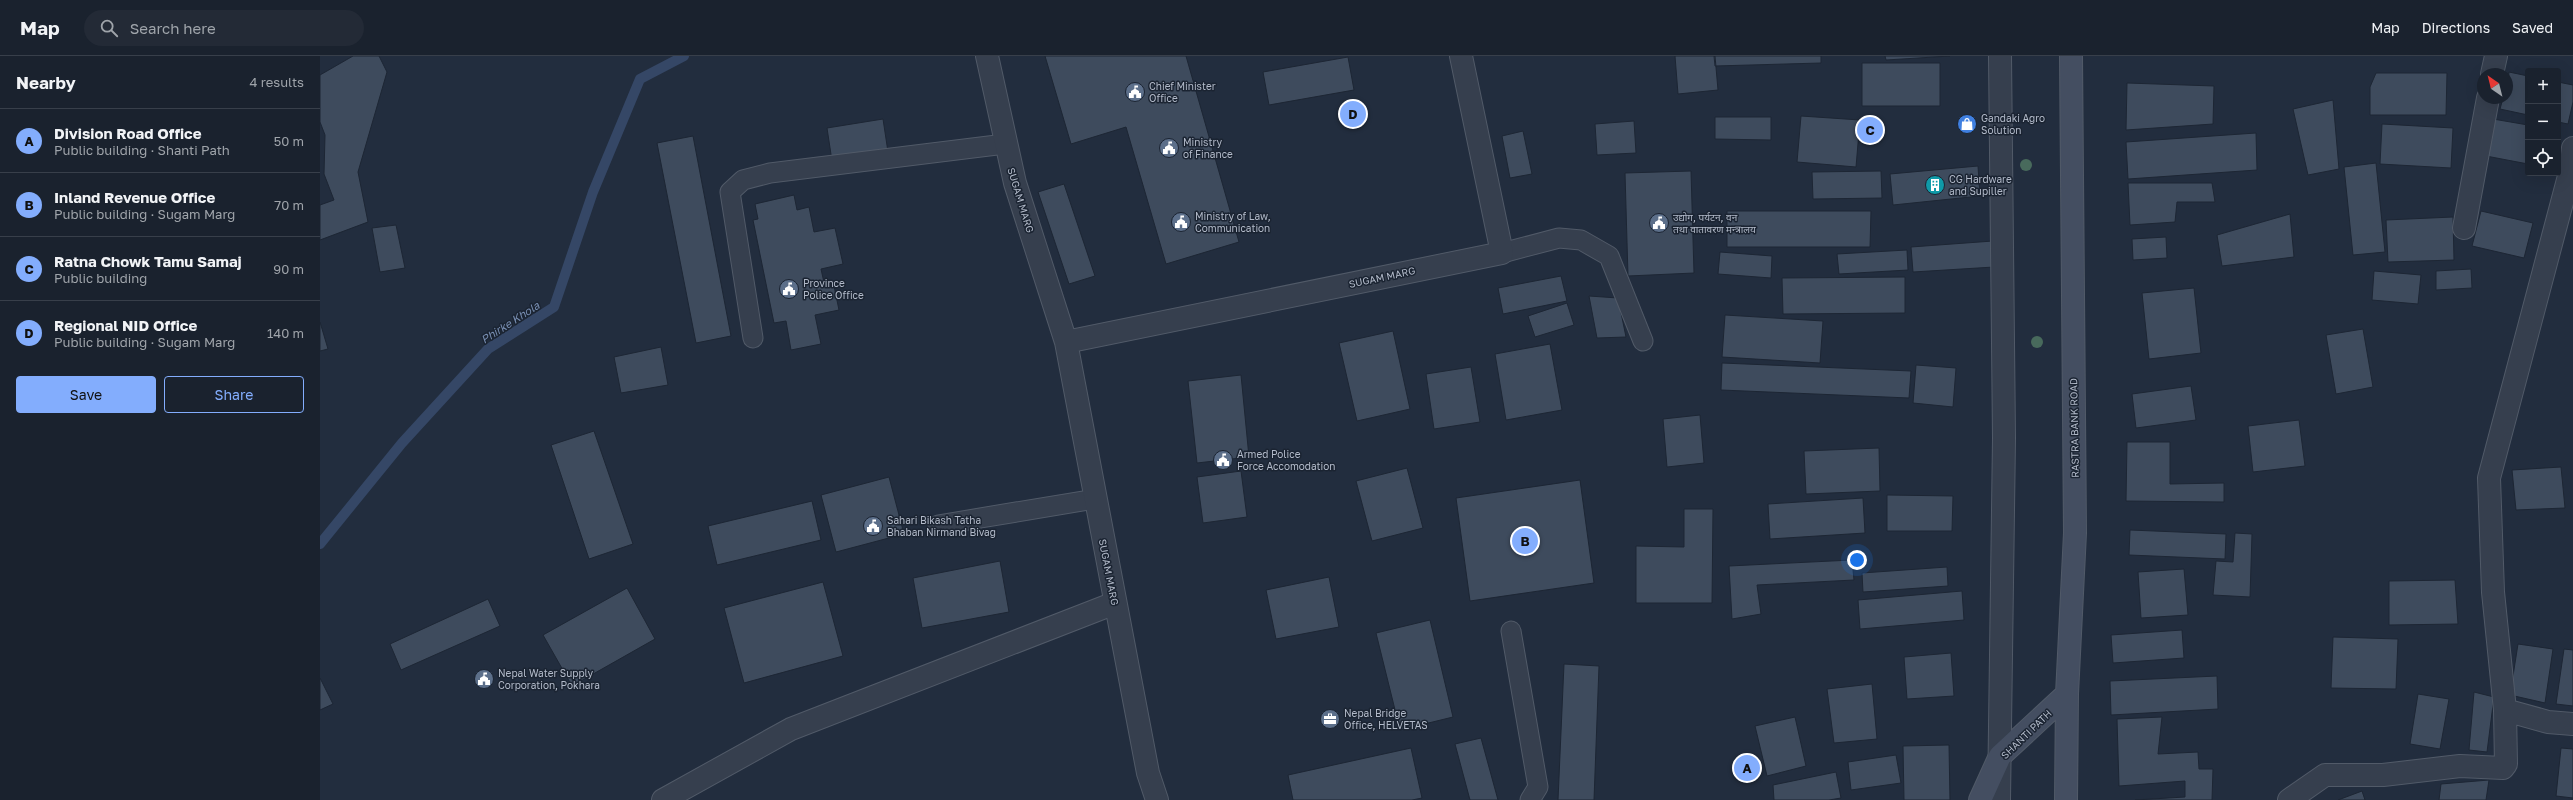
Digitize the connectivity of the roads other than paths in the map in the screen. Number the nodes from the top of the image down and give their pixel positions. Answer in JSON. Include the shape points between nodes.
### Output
{"nodes":[{"id":1,"x":987,"y":56,"type":"edge"},
{"id":2,"x":1461,"y":56,"type":"edge"},
{"id":3,"x":2000,"y":56,"type":"edge"},
{"id":4,"x":2071,"y":56,"type":"edge"},
{"id":5,"x":2496,"y":56,"type":"edge"},
{"id":6,"x":2493,"y":68,"type":"edge"},
{"id":7,"x":2487,"y":104,"type":"edge"},
{"id":8,"x":1005,"y":144,"type":"junction"},
{"id":9,"x":2573,"y":148,"type":"edge"},
{"id":10,"x":2464,"y":228,"type":"dead end"},
{"id":11,"x":1502,"y":253,"type":"junction"},
{"id":12,"x":753,"y":338,"type":"dead end"},
{"id":13,"x":1643,"y":340,"type":"dead end"},
{"id":14,"x":1066,"y":342,"type":"junction"},
{"id":15,"x":1095,"y":498,"type":"junction"},
{"id":16,"x":938,"y":525,"type":"dead end"},
{"id":17,"x":1115,"y":603,"type":"junction"},
{"id":18,"x":1510,"y":631,"type":"dead end"},
{"id":19,"x":2067,"y":694,"type":"junction"},
{"id":20,"x":2505,"y":710,"type":"junction"},
{"id":21,"x":2573,"y":724,"type":"edge"},
{"id":22,"x":2000,"y":756,"type":"junction"},
{"id":23,"x":663,"y":800,"type":"edge"},
{"id":24,"x":1157,"y":800,"type":"edge"},
{"id":25,"x":1530,"y":800,"type":"edge"},
{"id":26,"x":1980,"y":800,"type":"edge"},
{"id":27,"x":1999,"y":800,"type":"edge"},
{"id":28,"x":2066,"y":800,"type":"edge"},
{"id":29,"x":2290,"y":800,"type":"edge"}],
"edges":[{"from":1,"to":8,"type":"street","name":"SUGAM MARG"},
{"from":2,"to":11,"type":"street"},
{"from":3,"to":22,"type":"street","via":[[2004,400]]},
{"from":4,"to":19,"type":"main road","name":"RASTRA BANK ROAD","via":[[2075,533]]},
{"from":5,"to":6,"type":"street"},
{"from":7,"to":10,"type":"street"},
{"from":8,"to":12,"type":"lane","via":[[770,173],[743,180],[730,192]]},
{"from":8,"to":14,"type":"street","name":"SUGAM MARG"},
{"from":9,"to":20,"type":"street","via":[[2569,176],[2489,478],[2493,592]]},
{"from":11,"to":13,"type":"lane","via":[[1559,238],[1581,240],[1609,256]]},
{"from":11,"to":14,"type":"street","name":"SUGAM MARG"},
{"from":14,"to":15,"type":"street","name":"SUGAM MARG"},
{"from":15,"to":16,"type":"lane"},
{"from":15,"to":17,"type":"street","name":"SUGAM MARG"},
{"from":17,"to":23,"type":"street","via":[[791,729]]},
{"from":17,"to":24,"type":"street","name":"SUGAM MARG","via":[[1148,773]]},
{"from":18,"to":25,"type":"lane","via":[[1538,787]]},
{"from":19,"to":22,"type":"main road","name":"SHANTI PATH"},
{"from":19,"to":28,"type":"main road","name":"RASTRA BANK ROAD"},
{"from":20,"to":21,"type":"street","via":[[2548,722]]},
{"from":20,"to":29,"type":"street","via":[[2506,764],[2503,768],[2460,766],[2383,775],[2325,775]]},
{"from":22,"to":26,"type":"main road","name":"SHANTI PATH"},
{"from":22,"to":27,"type":"street"}]}
